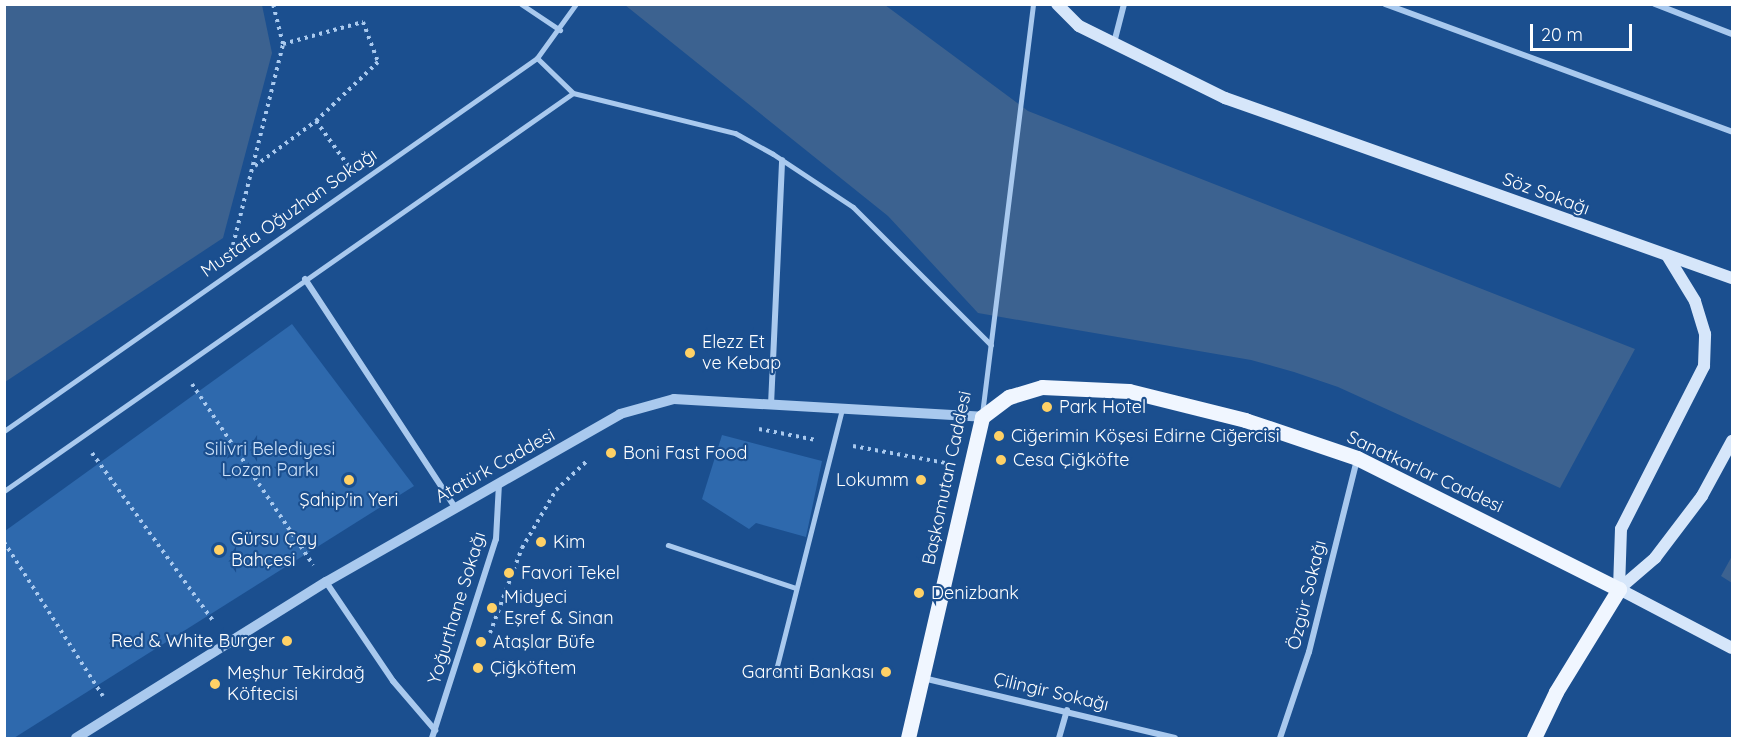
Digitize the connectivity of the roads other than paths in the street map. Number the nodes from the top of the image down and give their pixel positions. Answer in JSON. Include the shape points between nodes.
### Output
{"nodes":[{"id":1,"x":522,"y":4,"type":"edge"},
{"id":2,"x":576,"y":4,"type":"edge"},
{"id":3,"x":1033,"y":4,"type":"edge"},
{"id":4,"x":1057,"y":4,"type":"edge"},
{"id":5,"x":1124,"y":4,"type":"edge"},
{"id":6,"x":1385,"y":4,"type":"edge"},
{"id":7,"x":1655,"y":4,"type":"edge"},
{"id":8,"x":560,"y":30,"type":"junction"},
{"id":9,"x":1732,"y":34,"type":"edge"},
{"id":10,"x":1114,"y":44,"type":"junction"},
{"id":11,"x":537,"y":58,"type":"junction"},
{"id":12,"x":573,"y":93,"type":"junction"},
{"id":13,"x":1732,"y":132,"type":"edge"},
{"id":14,"x":782,"y":160,"type":"junction"},
{"id":15,"x":1668,"y":257,"type":"junction"},
{"id":16,"x":1732,"y":278,"type":"edge"},
{"id":17,"x":305,"y":279,"type":"junction"},
{"id":18,"x":992,"y":345,"type":"junction"},
{"id":19,"x":771,"y":405,"type":"junction"},
{"id":20,"x":842,"y":409,"type":"junction"},
{"id":21,"x":982,"y":417,"type":"junction"},
{"id":22,"x":4,"y":431,"type":"edge"},
{"id":23,"x":1732,"y":441,"type":"edge"},
{"id":24,"x":1357,"y":458,"type":"junction"},
{"id":25,"x":499,"y":484,"type":"junction"},
{"id":26,"x":4,"y":490,"type":"edge"},
{"id":27,"x":455,"y":507,"type":"junction"},
{"id":28,"x":668,"y":545,"type":"dead end"},
{"id":29,"x":326,"y":582,"type":"junction"},
{"id":30,"x":795,"y":588,"type":"junction"},
{"id":31,"x":1619,"y":589,"type":"junction"},
{"id":32,"x":1732,"y":648,"type":"edge"},
{"id":33,"x":776,"y":670,"type":"dead end"},
{"id":34,"x":920,"y":677,"type":"junction"},
{"id":35,"x":1068,"y":710,"type":"junction"},
{"id":36,"x":435,"y":730,"type":"junction"},
{"id":37,"x":76,"y":738,"type":"edge"},
{"id":38,"x":432,"y":738,"type":"edge"},
{"id":39,"x":908,"y":738,"type":"edge"},
{"id":40,"x":1059,"y":738,"type":"edge"},
{"id":41,"x":1175,"y":738,"type":"edge"},
{"id":42,"x":1280,"y":738,"type":"edge"},
{"id":43,"x":1534,"y":738,"type":"edge"}],
"edges":[{"from":1,"to":8,"type":"street"},
{"from":2,"to":8,"type":"street","name":"Mustafa Oğuzhan Sokağı"},
{"from":3,"to":18,"type":"street","name":"Başkomutan Caddesi"},
{"from":4,"to":10,"type":"main road","name":"Söz Sokağı","via":[[1079,26]]},
{"from":5,"to":10,"type":"street"},
{"from":6,"to":13,"type":"street"},
{"from":7,"to":9,"type":"street"},
{"from":8,"to":11,"type":"street","name":"Mustafa Oğuzhan Sokağı"},
{"from":10,"to":15,"type":"main road","name":"Söz Sokağı","via":[[1225,98]]},
{"from":11,"to":12,"type":"street"},
{"from":11,"to":22,"type":"street","name":"Mustafa Oğuzhan Sokağı"},
{"from":12,"to":14,"type":"street","via":[[735,133]]},
{"from":12,"to":17,"type":"street"},
{"from":14,"to":18,"type":"street","via":[[853,207]]},
{"from":14,"to":19,"type":"street"},
{"from":15,"to":16,"type":"main road","name":"Söz Sokağı"},
{"from":15,"to":31,"type":"main road","via":[[1695,302],[1706,334],[1704,366],[1621,529]]},
{"from":17,"to":26,"type":"street"},
{"from":17,"to":27,"type":"street"},
{"from":18,"to":21,"type":"street","name":"Başkomutan Caddesi"},
{"from":19,"to":20,"type":"street","name":"Atatürk Caddesi"},
{"from":19,"to":25,"type":"street","name":"Atatürk Caddesi","via":[[674,399],[620,414]]},
{"from":20,"to":21,"type":"street","name":"Atatürk Caddesi"},
{"from":20,"to":30,"type":"lane"},
{"from":21,"to":24,"type":"main road","name":"Sanatkarlar Caddesi","via":[[1009,397],[1042,387],[1129,392],[1245,420]]},
{"from":21,"to":34,"type":"main road","name":"Başkomutan Caddesi"},
{"from":23,"to":31,"type":"main road","via":[[1702,496],[1655,558]]},
{"from":24,"to":31,"type":"main road","name":"Sanatkarlar Caddesi"},
{"from":24,"to":42,"type":"street","name":"Özgür Sokağı","via":[[1309,652]]},
{"from":25,"to":27,"type":"street","name":"Atatürk Caddesi"},
{"from":25,"to":36,"type":"street","name":"Yoğurthane Sokağı","via":[[496,539]]},
{"from":27,"to":29,"type":"street","name":"Atatürk Caddesi"},
{"from":28,"to":30,"type":"lane"},
{"from":29,"to":36,"type":"street","via":[[393,681]]},
{"from":29,"to":37,"type":"street","name":"Atatürk Caddesi"},
{"from":30,"to":33,"type":"lane"},
{"from":31,"to":32,"type":"main road","name":"Sanatkarlar Caddesi"},
{"from":31,"to":43,"type":"main road","via":[[1556,692]]},
{"from":34,"to":35,"type":"street","name":"Çilingir Sokağı"},
{"from":34,"to":39,"type":"main road","name":"Başkomutan Caddesi"},
{"from":35,"to":40,"type":"street"},
{"from":35,"to":41,"type":"street","name":"Çilingir Sokağı"},
{"from":36,"to":38,"type":"street","name":"Yoğurthane Sokağı"}]}
